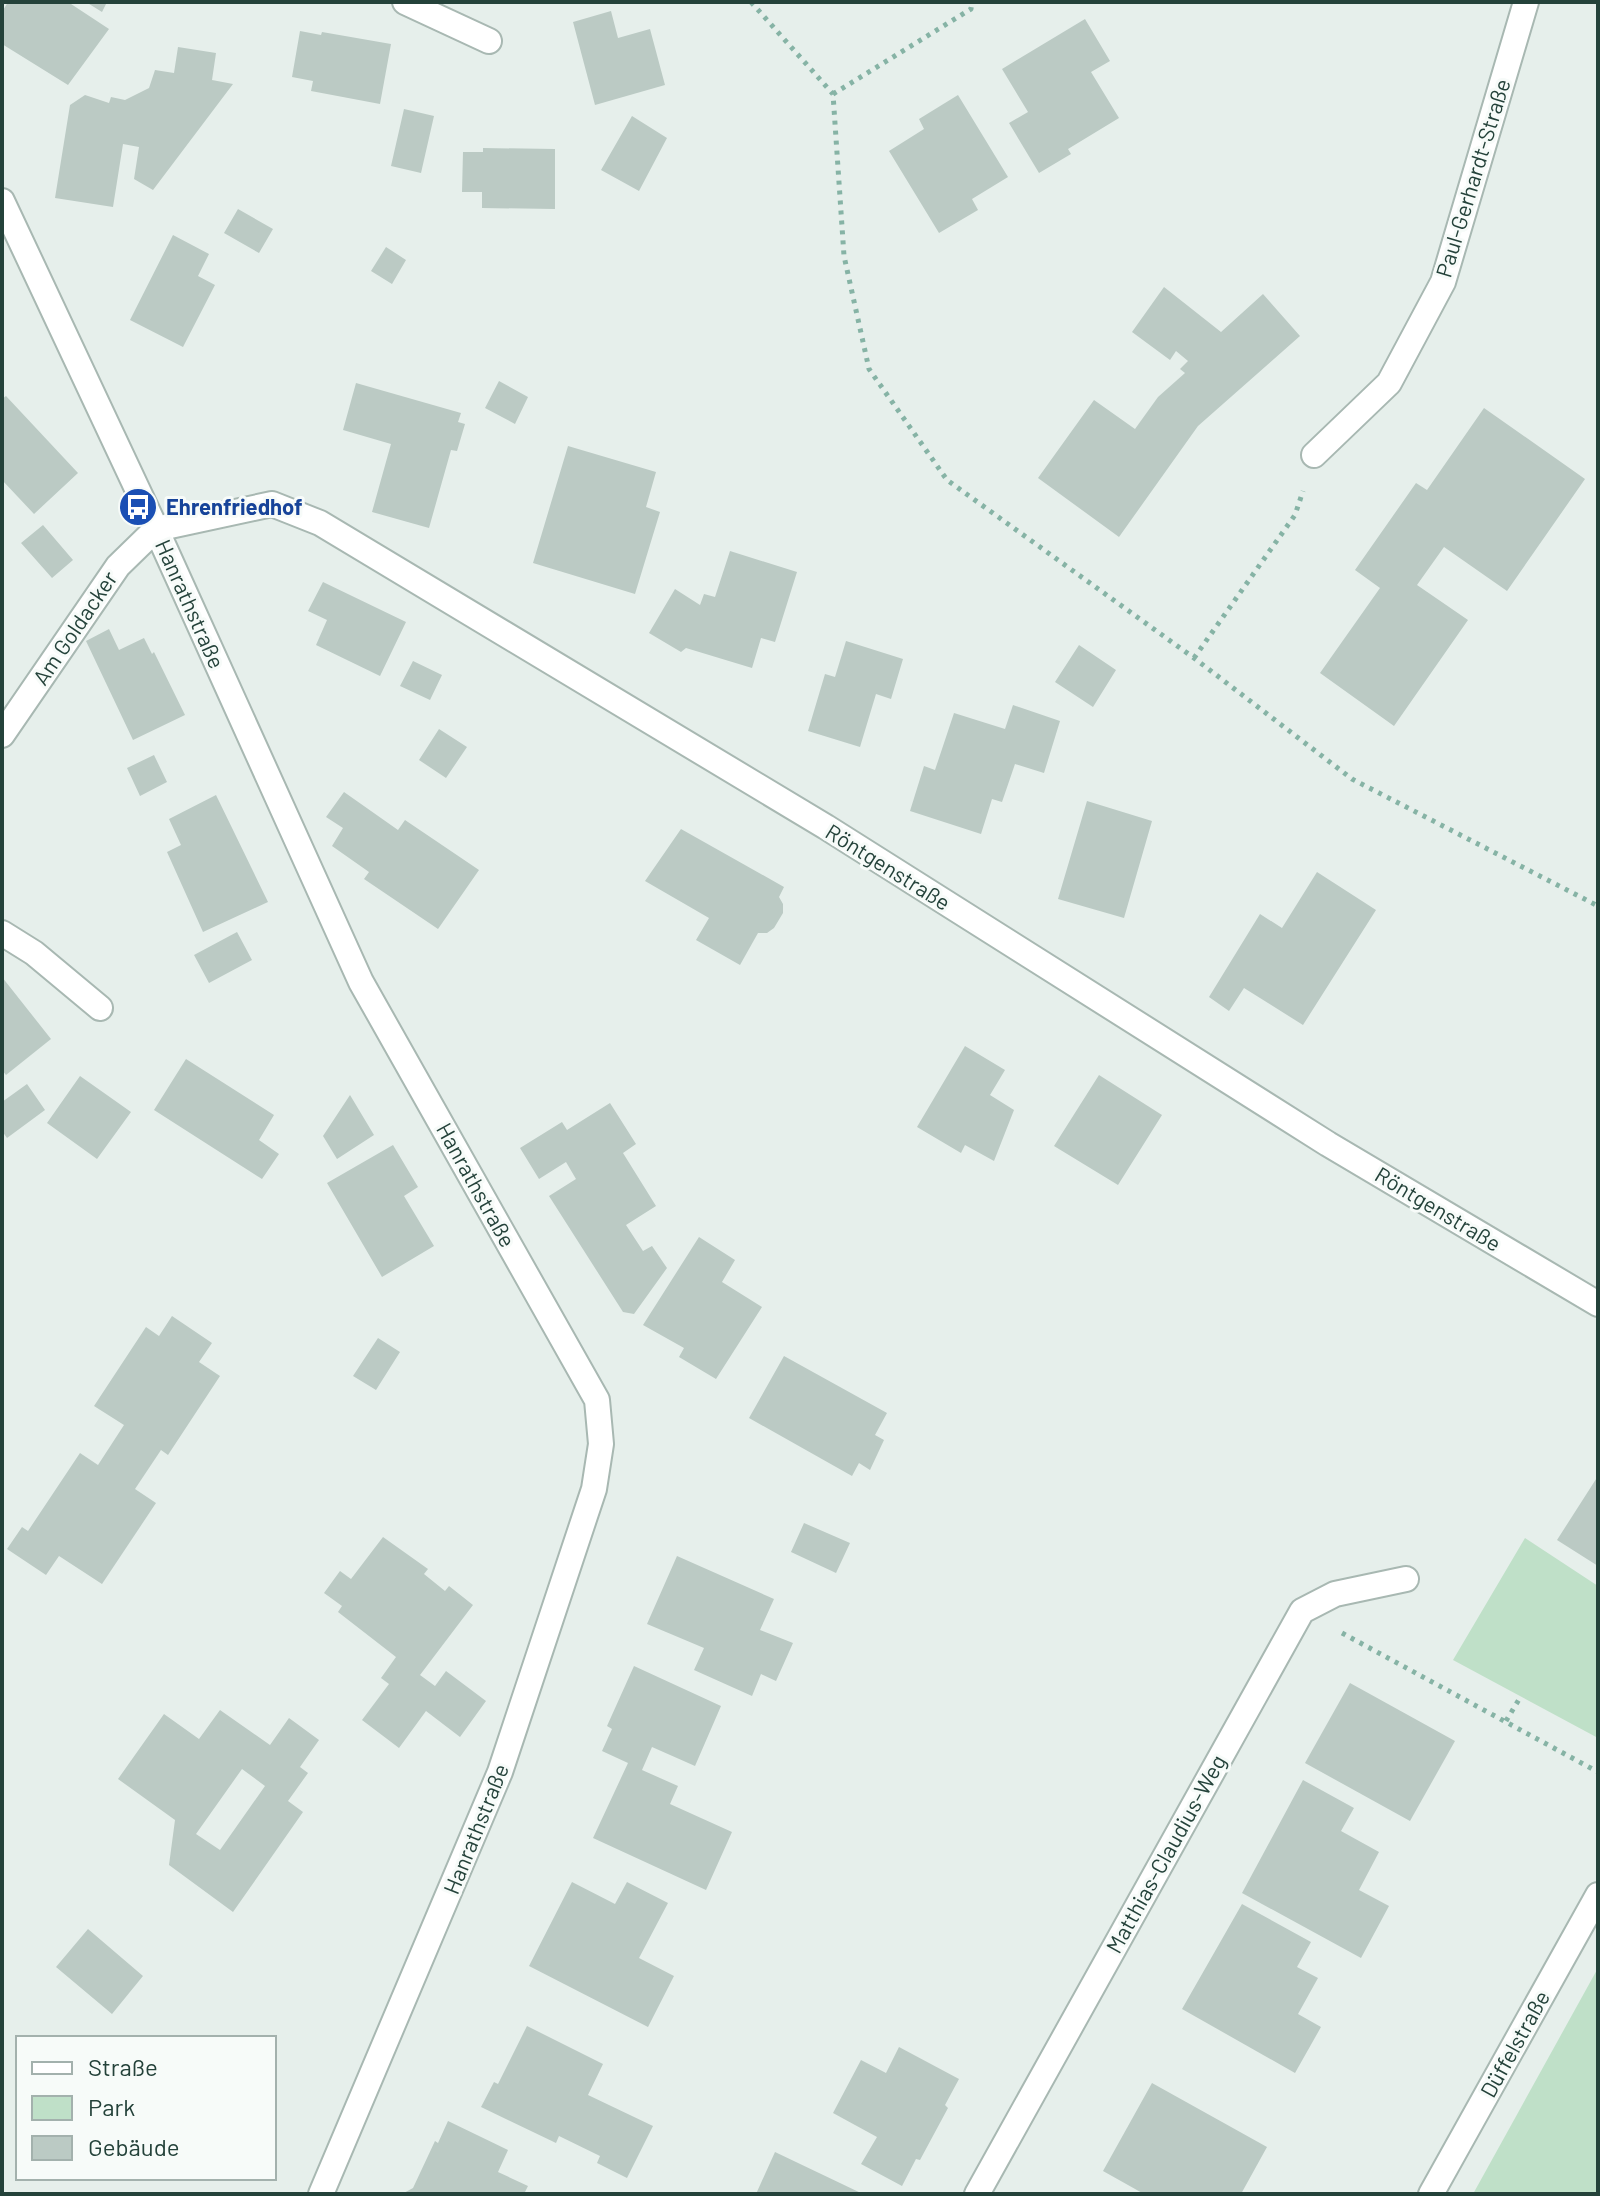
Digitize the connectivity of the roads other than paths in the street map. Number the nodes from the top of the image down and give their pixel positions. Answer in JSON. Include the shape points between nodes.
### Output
{"nodes":[{"id":1,"x":405,"y":2,"type":"edge"},
{"id":2,"x":1526,"y":2,"type":"edge"},
{"id":3,"x":489,"y":41,"type":"dead end"},
{"id":4,"x":2,"y":201,"type":"edge"},
{"id":5,"x":1314,"y":455,"type":"road end"},
{"id":6,"x":156,"y":529,"type":"junction"},
{"id":7,"x":2,"y":735,"type":"edge"},
{"id":8,"x":2,"y":933,"type":"edge"},
{"id":9,"x":100,"y":1008,"type":"dead end"},
{"id":10,"x":1598,"y":1304,"type":"edge"},
{"id":11,"x":1406,"y":1579,"type":"dead end"},
{"id":12,"x":1598,"y":1895,"type":"edge"},
{"id":13,"x":321,"y":2194,"type":"edge"},
{"id":14,"x":977,"y":2194,"type":"edge"},
{"id":15,"x":1431,"y":2194,"type":"edge"}],
"edges":[{"from":1,"to":3,"type":"street"},
{"from":2,"to":5,"type":"street","name":"Paul-Gerhardt-Straße","via":[[1443,282],[1389,383]]},
{"from":4,"to":6,"type":"street","name":"Hanrathstraße"},
{"from":6,"to":7,"type":"street","name":"Am Goldacker","via":[[118,566]]},
{"from":6,"to":10,"type":"street","name":"Röntgenstraße","via":[[272,504],[320,523],[826,827],[1328,1144]]},
{"from":6,"to":13,"type":"street","name":"Hanrathstraße","via":[[361,982],[597,1400],[600,1429],[594,1489],[500,1772]]},
{"from":8,"to":9,"type":"street"},
{"from":11,"to":14,"type":"street","name":"Matthias-Claudius-Weg","via":[[1335,1594],[1302,1611]]},
{"from":12,"to":15,"type":"street","name":"Düffelstraße"}]}
